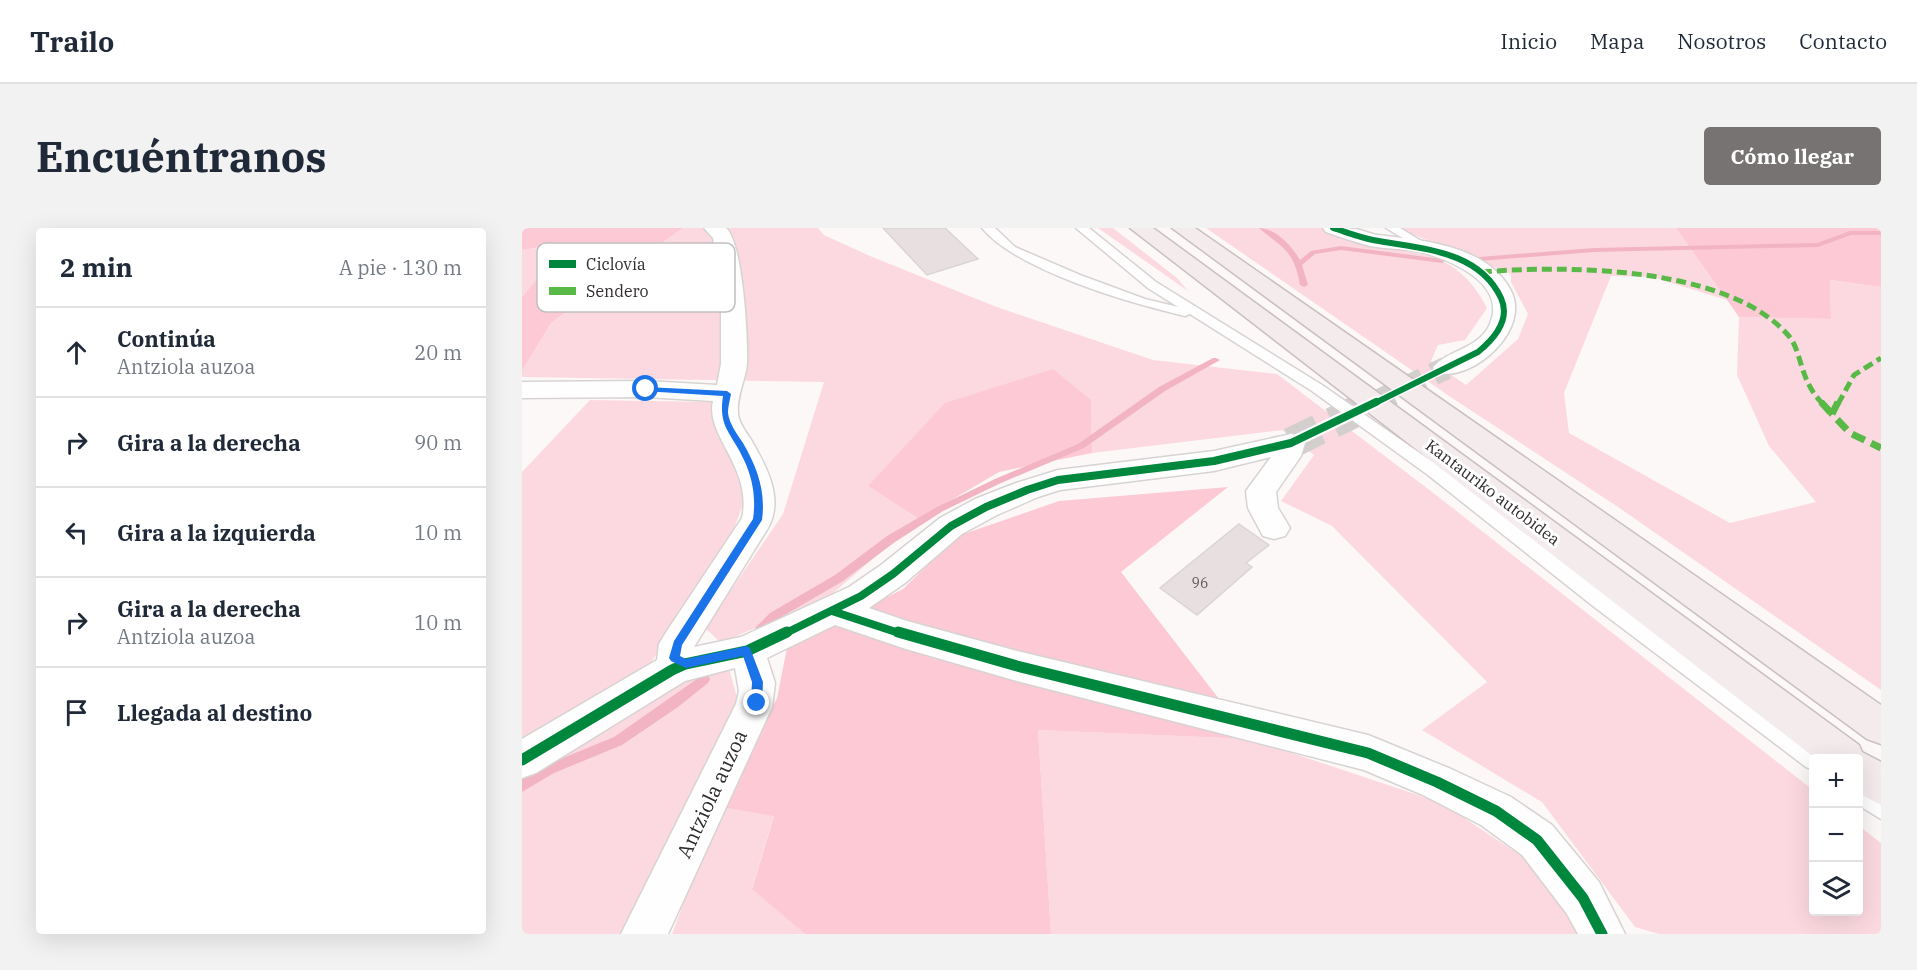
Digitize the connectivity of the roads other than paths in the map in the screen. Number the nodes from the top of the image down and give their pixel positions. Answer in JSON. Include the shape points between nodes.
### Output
{"nodes":[{"id":1,"x":714,"y":228,"type":"edge"},
{"id":2,"x":988,"y":228,"type":"edge"},
{"id":3,"x":1082,"y":228,"type":"edge"},
{"id":4,"x":1140,"y":228,"type":"edge"},
{"id":5,"x":1182,"y":228,"type":"edge"},
{"id":6,"x":1332,"y":228,"type":"edge"},
{"id":7,"x":1392,"y":228,"type":"edge"},
{"id":8,"x":724,"y":243,"type":"edge"},
{"id":9,"x":1425,"y":247,"type":"junction"},
{"id":10,"x":733,"y":312,"type":"edge"},
{"id":11,"x":1200,"y":315,"type":"junction"},
{"id":12,"x":1446,"y":368,"type":"tunnel mouth"},
{"id":13,"x":522,"y":390,"type":"edge"},
{"id":14,"x":727,"y":394,"type":"junction"},
{"id":15,"x":1274,"y":528,"type":"dead end"},
{"id":16,"x":832,"y":611,"type":"junction"},
{"id":17,"x":747,"y":651,"type":"junction"},
{"id":18,"x":686,"y":664,"type":"junction"},
{"id":19,"x":1881,"y":727,"type":"edge"},
{"id":20,"x":1838,"y":754,"type":"edge"},
{"id":21,"x":1809,"y":756,"type":"edge"},
{"id":22,"x":522,"y":760,"type":"edge"},
{"id":23,"x":1863,"y":773,"type":"edge"},
{"id":24,"x":1881,"y":786,"type":"edge"},
{"id":25,"x":1863,"y":795,"type":"edge"},
{"id":26,"x":1881,"y":808,"type":"edge"},
{"id":27,"x":644,"y":934,"type":"edge"},
{"id":28,"x":1602,"y":934,"type":"edge"}],
"edges":[{"from":1,"to":8,"type":"street"},
{"from":2,"to":11,"type":"lane","via":[[1011,249],[1076,278],[1141,302]]},
{"from":3,"to":11,"type":"lane","via":[[1152,285]]},
{"from":4,"to":20,"type":"highway","name":"Kantauriko autobidea"},
{"from":5,"to":19,"type":"highway","name":"Kantauriko autobidea"},
{"from":6,"to":9,"type":"street","via":[[1370,239]]},
{"from":7,"to":9,"type":"lane"},
{"from":9,"to":12,"type":"street","via":[[1477,268],[1492,280],[1505,309],[1502,325],[1491,342]]},
{"from":10,"to":14,"type":"street","via":[[734,364]]},
{"from":11,"to":21,"type":"lane","via":[[1317,388],[1434,471]]},
{"from":13,"to":14,"type":"street","via":[[646,389]]},
{"from":14,"to":18,"type":"street","via":[[724,413],[756,478],[757,520],[677,644],[674,658]]},
{"from":15,"to":16,"type":"street","via":[[1263,508],[1261,491],[1292,443],[1214,461],[1058,480],[986,507],[951,525],[893,574]]},
{"from":16,"to":17,"type":"street"},
{"from":16,"to":28,"type":"street","via":[[1017,666],[1368,753],[1427,777],[1496,811],[1537,840],[1583,898]]},
{"from":17,"to":18,"type":"street"},
{"from":17,"to":27,"type":"street","name":"Antziola auzoa","via":[[758,682],[757,703]]},
{"from":18,"to":22,"type":"street"},
{"from":23,"to":24,"type":"highway"},
{"from":25,"to":26,"type":"lane"}]}
